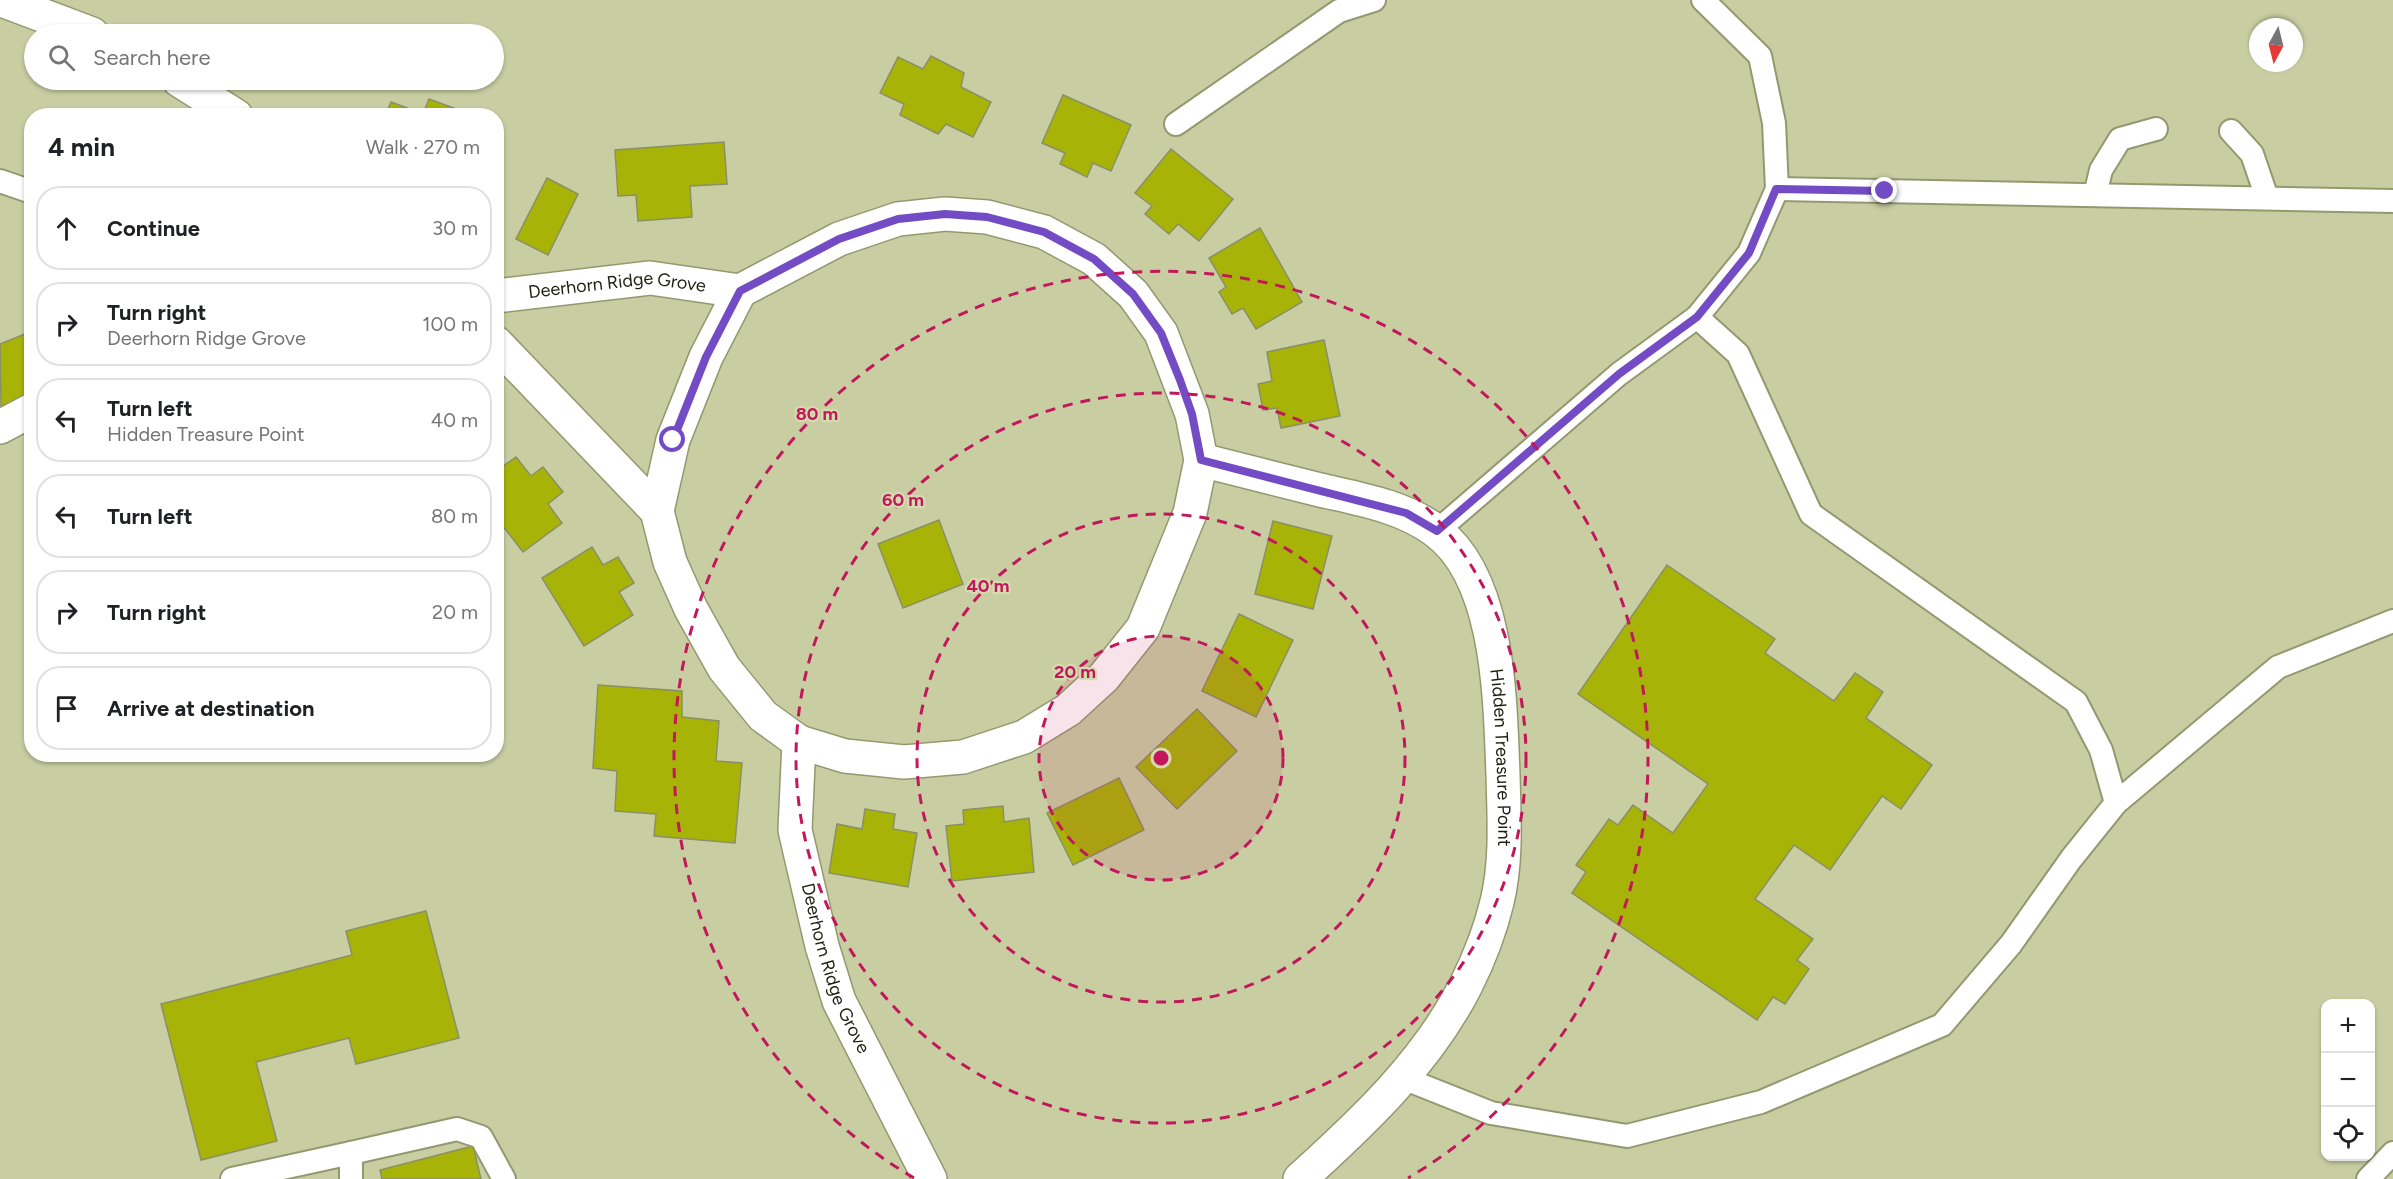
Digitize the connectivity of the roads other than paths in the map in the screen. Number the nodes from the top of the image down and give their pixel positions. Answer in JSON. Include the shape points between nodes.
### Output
{"nodes":[{"id":1,"x":2,"y":0,"type":"edge"},
{"id":2,"x":1374,"y":0,"type":"edge"},
{"id":3,"x":1703,"y":0,"type":"edge"},
{"id":4,"x":66,"y":24,"type":"edge"},
{"id":5,"x":195,"y":90,"type":"edge"},
{"id":6,"x":223,"y":108,"type":"edge"},
{"id":7,"x":1176,"y":124,"type":"dead end"},
{"id":8,"x":2156,"y":129,"type":"dead end"},
{"id":9,"x":2231,"y":131,"type":"dead end"},
{"id":10,"x":0,"y":181,"type":"edge"},
{"id":11,"x":24,"y":189,"type":"edge"},
{"id":12,"x":1776,"y":189,"type":"junction"},
{"id":13,"x":2095,"y":195,"type":"junction"},
{"id":14,"x":2267,"y":198,"type":"junction"},
{"id":15,"x":2393,"y":201,"type":"edge"},
{"id":16,"x":740,"y":291,"type":"junction"},
{"id":17,"x":504,"y":295,"type":"edge"},
{"id":18,"x":1697,"y":317,"type":"junction"},
{"id":19,"x":504,"y":351,"type":"edge"},
{"id":20,"x":24,"y":414,"type":"edge"},
{"id":21,"x":0,"y":427,"type":"edge"},
{"id":22,"x":1201,"y":460,"type":"junction"},
{"id":23,"x":657,"y":511,"type":"junction"},
{"id":24,"x":1437,"y":531,"type":"junction"},
{"id":25,"x":2393,"y":621,"type":"edge"},
{"id":26,"x":800,"y":742,"type":"junction"},
{"id":27,"x":2116,"y":803,"type":"junction"},
{"id":28,"x":1403,"y":1077,"type":"junction"},
{"id":29,"x":2393,"y":1152,"type":"edge"},
{"id":30,"x":351,"y":1153,"type":"junction"},
{"id":31,"x":232,"y":1179,"type":"edge"},
{"id":32,"x":351,"y":1179,"type":"edge"},
{"id":33,"x":504,"y":1179,"type":"edge"},
{"id":34,"x":930,"y":1179,"type":"edge"},
{"id":35,"x":1300,"y":1179,"type":"edge"},
{"id":36,"x":2368,"y":1179,"type":"edge"}],
"edges":[{"from":1,"to":4,"type":"street"},
{"from":2,"to":7,"type":"lane","via":[[1339,11]]},
{"from":3,"to":12,"type":"lane","via":[[1760,56],[1774,123]]},
{"from":5,"to":6,"type":"street"},
{"from":8,"to":13,"type":"lane","via":[[2120,139],[2101,170]]},
{"from":9,"to":14,"type":"lane","via":[[2253,154]]},
{"from":10,"to":11,"type":"lane"},
{"from":12,"to":13,"type":"lane"},
{"from":12,"to":18,"type":"lane","via":[[1749,253]]},
{"from":13,"to":14,"type":"lane"},
{"from":14,"to":15,"type":"lane"},
{"from":16,"to":17,"type":"street","name":"Deerhorn Ridge Grove","via":[[650,278]]},
{"from":16,"to":22,"type":"street","via":[[839,239],[898,219],[945,214],[987,217],[1044,232],[1094,259],[1133,294],[1161,333],[1192,414]]},
{"from":16,"to":23,"type":"street","via":[[706,357],[673,440]]},
{"from":18,"to":24,"type":"lane","via":[[1619,374]]},
{"from":18,"to":27,"type":"lane","via":[[1738,354],[1811,514],[2076,702],[2101,750]]},
{"from":19,"to":23,"type":"street"},
{"from":20,"to":21,"type":"street"},
{"from":22,"to":24,"type":"street","name":"Hidden Treasure Point","via":[[1406,513]]},
{"from":22,"to":26,"type":"street","via":[[1190,513],[1143,628],[1104,677],[1068,710],[1024,737],[963,757],[904,762],[845,756]]},
{"from":23,"to":26,"type":"street","via":[[670,562],[724,668],[763,716]]},
{"from":24,"to":28,"type":"street","name":"Hidden Treasure Point","via":[[1466,564],[1486,616],[1500,681],[1504,837],[1497,901],[1466,986],[1438,1032]]},
{"from":25,"to":27,"type":"lane","via":[[2278,667]]},
{"from":26,"to":34,"type":"street","name":"Deerhorn Ridge Grove","via":[[795,830],[822,946],[839,1001]]},
{"from":27,"to":28,"type":"lane","via":[[2011,944],[1942,1025],[1761,1102],[1627,1136],[1491,1113]]},
{"from":28,"to":35,"type":"street","name":"Hidden Treasure Point"},
{"from":29,"to":36,"type":"lane"},
{"from":30,"to":31,"type":"lane"},
{"from":30,"to":32,"type":"lane"},
{"from":30,"to":33,"type":"lane","via":[[457,1129],[481,1137]]}]}
